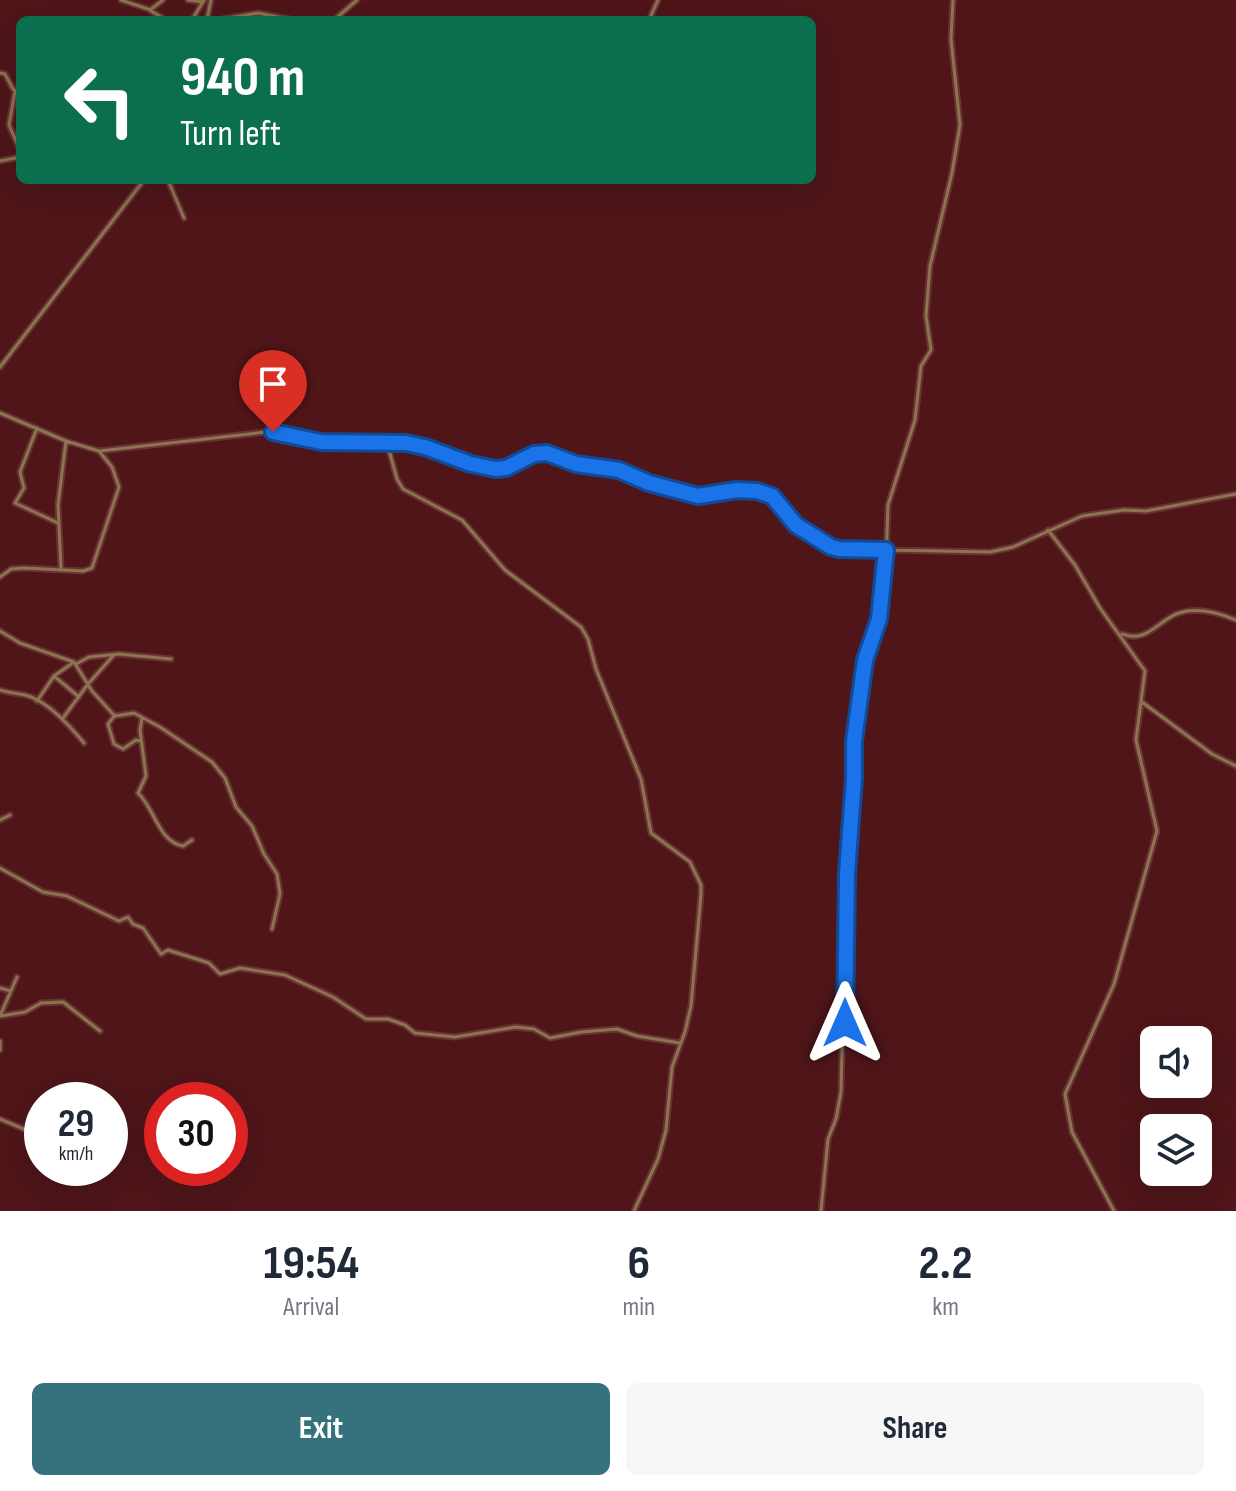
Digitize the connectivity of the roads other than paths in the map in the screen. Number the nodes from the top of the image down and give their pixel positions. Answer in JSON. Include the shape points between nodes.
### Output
{"nodes":[{"id":1,"x":121,"y":0,"type":"edge"},
{"id":2,"x":163,"y":0,"type":"edge"},
{"id":3,"x":188,"y":0,"type":"edge"},
{"id":4,"x":357,"y":0,"type":"edge"},
{"id":5,"x":953,"y":0,"type":"edge"},
{"id":6,"x":203,"y":1,"type":"edge"},
{"id":7,"x":150,"y":11,"type":"junction"},
{"id":8,"x":159,"y":16,"type":"edge"},
{"id":9,"x":240,"y":16,"type":"edge"},
{"id":10,"x":273,"y":16,"type":"edge"},
{"id":11,"x":339,"y":16,"type":"edge"},
{"id":12,"x":0,"y":73,"type":"edge"},
{"id":13,"x":16,"y":90,"type":"edge"},
{"id":14,"x":16,"y":102,"type":"edge"},
{"id":15,"x":16,"y":141,"type":"edge"},
{"id":16,"x":141,"y":184,"type":"edge"},
{"id":17,"x":171,"y":184,"type":"edge"},
{"id":18,"x":184,"y":218,"type":"dead end"},
{"id":19,"x":0,"y":367,"type":"edge"},
{"id":20,"x":0,"y":413,"type":"edge"},
{"id":21,"x":37,"y":428,"type":"junction"},
{"id":22,"x":66,"y":441,"type":"junction"},
{"id":23,"x":386,"y":442,"type":"junction"},
{"id":24,"x":99,"y":451,"type":"junction"},
{"id":25,"x":1236,"y":494,"type":"edge"},
{"id":26,"x":58,"y":523,"type":"junction"},
{"id":27,"x":1048,"y":530,"type":"junction"},
{"id":28,"x":886,"y":550,"type":"junction"},
{"id":29,"x":61,"y":569,"type":"junction"},
{"id":30,"x":0,"y":577,"type":"edge"},
{"id":31,"x":1236,"y":620,"type":"edge"},
{"id":32,"x":0,"y":631,"type":"edge"},
{"id":33,"x":1119,"y":633,"type":"junction"},
{"id":34,"x":114,"y":655,"type":"junction"},
{"id":35,"x":171,"y":659,"type":"dead end"},
{"id":36,"x":75,"y":663,"type":"junction"},
{"id":37,"x":54,"y":676,"type":"junction"},
{"id":38,"x":88,"y":684,"type":"junction"},
{"id":39,"x":0,"y":690,"type":"edge"},
{"id":40,"x":79,"y":698,"type":"junction"},
{"id":41,"x":37,"y":701,"type":"junction"},
{"id":42,"x":1142,"y":702,"type":"junction"},
{"id":43,"x":115,"y":715,"type":"junction"},
{"id":44,"x":63,"y":718,"type":"junction"},
{"id":45,"x":142,"y":718,"type":"junction"},
{"id":46,"x":142,"y":741,"type":"junction"},
{"id":47,"x":84,"y":743,"type":"dead end"},
{"id":48,"x":1236,"y":766,"type":"edge"},
{"id":49,"x":10,"y":815,"type":"dead end"},
{"id":50,"x":0,"y":820,"type":"edge"},
{"id":51,"x":192,"y":840,"type":"dead end"},
{"id":52,"x":0,"y":868,"type":"edge"},
{"id":53,"x":272,"y":929,"type":"dead end"},
{"id":54,"x":17,"y":977,"type":"dead end"},
{"id":55,"x":0,"y":988,"type":"edge"},
{"id":56,"x":11,"y":991,"type":"junction"},
{"id":57,"x":100,"y":1031,"type":"dead end"},
{"id":58,"x":0,"y":1041,"type":"edge"},
{"id":59,"x":680,"y":1043,"type":"junction"},
{"id":60,"x":0,"y":1050,"type":"edge"},
{"id":61,"x":0,"y":1119,"type":"edge"},
{"id":62,"x":24,"y":1129,"type":"edge"},
{"id":63,"x":634,"y":1211,"type":"edge"},
{"id":64,"x":821,"y":1211,"type":"edge"},
{"id":65,"x":1114,"y":1211,"type":"edge"}],
"edges":[{"from":1,"to":7,"type":"street"},
{"from":2,"to":7,"type":"street"},
{"from":3,"to":6,"type":"street"},
{"from":4,"to":11,"type":"street"},
{"from":5,"to":28,"type":"street","via":[[951,37],[960,125],[930,266],[926,316],[931,350],[922,364],[915,420],[889,498]]},
{"from":7,"to":8,"type":"street"},
{"from":9,"to":10,"type":"street"},
{"from":12,"to":13,"type":"street"},
{"from":14,"to":15,"type":"street","via":[[10,128]]},
{"from":16,"to":19,"type":"street"},
{"from":17,"to":18,"type":"street"},
{"from":20,"to":21,"type":"street"},
{"from":21,"to":22,"type":"street"},
{"from":21,"to":26,"type":"street","via":[[20,472],[24,488],[15,503]]},
{"from":22,"to":24,"type":"street"},
{"from":22,"to":26,"type":"street"},
{"from":23,"to":24,"type":"street","via":[[321,442],[266,432]]},
{"from":23,"to":28,"type":"street","via":[[425,447],[496,469],[547,453],[698,496],[757,491],[772,496],[796,525],[831,547]]},
{"from":23,"to":59,"type":"street","via":[[403,489],[462,520],[505,570],[567,614],[587,636],[641,779],[651,833],[687,858],[701,888],[693,990]]},
{"from":24,"to":29,"type":"street","via":[[118,480],[118,494],[92,568]]},
{"from":25,"to":27,"type":"street","via":[[1146,511],[1082,516]]},
{"from":26,"to":29,"type":"street"},
{"from":27,"to":28,"type":"street","via":[[990,552]]},
{"from":27,"to":33,"type":"street"},
{"from":28,"to":64,"type":"street","via":[[879,619],[865,660],[855,732],[842,1081],[827,1143]]},
{"from":29,"to":30,"type":"street","via":[[12,569]]},
{"from":31,"to":33,"type":"street","via":[[1188,611],[1142,635]]},
{"from":32,"to":36,"type":"street"},
{"from":33,"to":42,"type":"street","via":[[1145,671]]},
{"from":34,"to":35,"type":"street"},
{"from":34,"to":36,"type":"street"},
{"from":34,"to":38,"type":"street"},
{"from":36,"to":37,"type":"street"},
{"from":36,"to":38,"type":"street"},
{"from":37,"to":40,"type":"street"},
{"from":37,"to":41,"type":"street"},
{"from":38,"to":40,"type":"street"},
{"from":38,"to":43,"type":"street"},
{"from":39,"to":41,"type":"street"},
{"from":40,"to":44,"type":"street"},
{"from":41,"to":44,"type":"street"},
{"from":42,"to":48,"type":"street"},
{"from":42,"to":65,"type":"street","via":[[1136,740],[1157,831],[1114,984],[1065,1094],[1072,1132]]},
{"from":43,"to":45,"type":"street","via":[[129,712]]},
{"from":43,"to":46,"type":"street","via":[[108,724],[114,744],[123,749]]},
{"from":44,"to":47,"type":"street"},
{"from":45,"to":46,"type":"street"},
{"from":45,"to":53,"type":"street","via":[[191,746],[227,780],[239,812],[277,874],[280,894]]},
{"from":46,"to":51,"type":"street","via":[[146,776],[138,793],[170,841],[183,846]]},
{"from":49,"to":50,"type":"street"},
{"from":52,"to":59,"type":"street","via":[[43,892],[67,896],[119,921],[128,917],[143,928],[160,954],[172,950],[209,963],[220,974],[240,968],[292,978],[366,1019],[388,1019],[415,1033],[455,1037],[528,1028],[550,1038],[623,1029]]},
{"from":54,"to":56,"type":"street"},
{"from":55,"to":56,"type":"street"},
{"from":56,"to":57,"type":"street","via":[[0,1016],[25,1012],[38,1003],[63,1002]]},
{"from":58,"to":60,"type":"street"},
{"from":59,"to":63,"type":"street","via":[[662,1148]]},
{"from":61,"to":62,"type":"street"}]}
